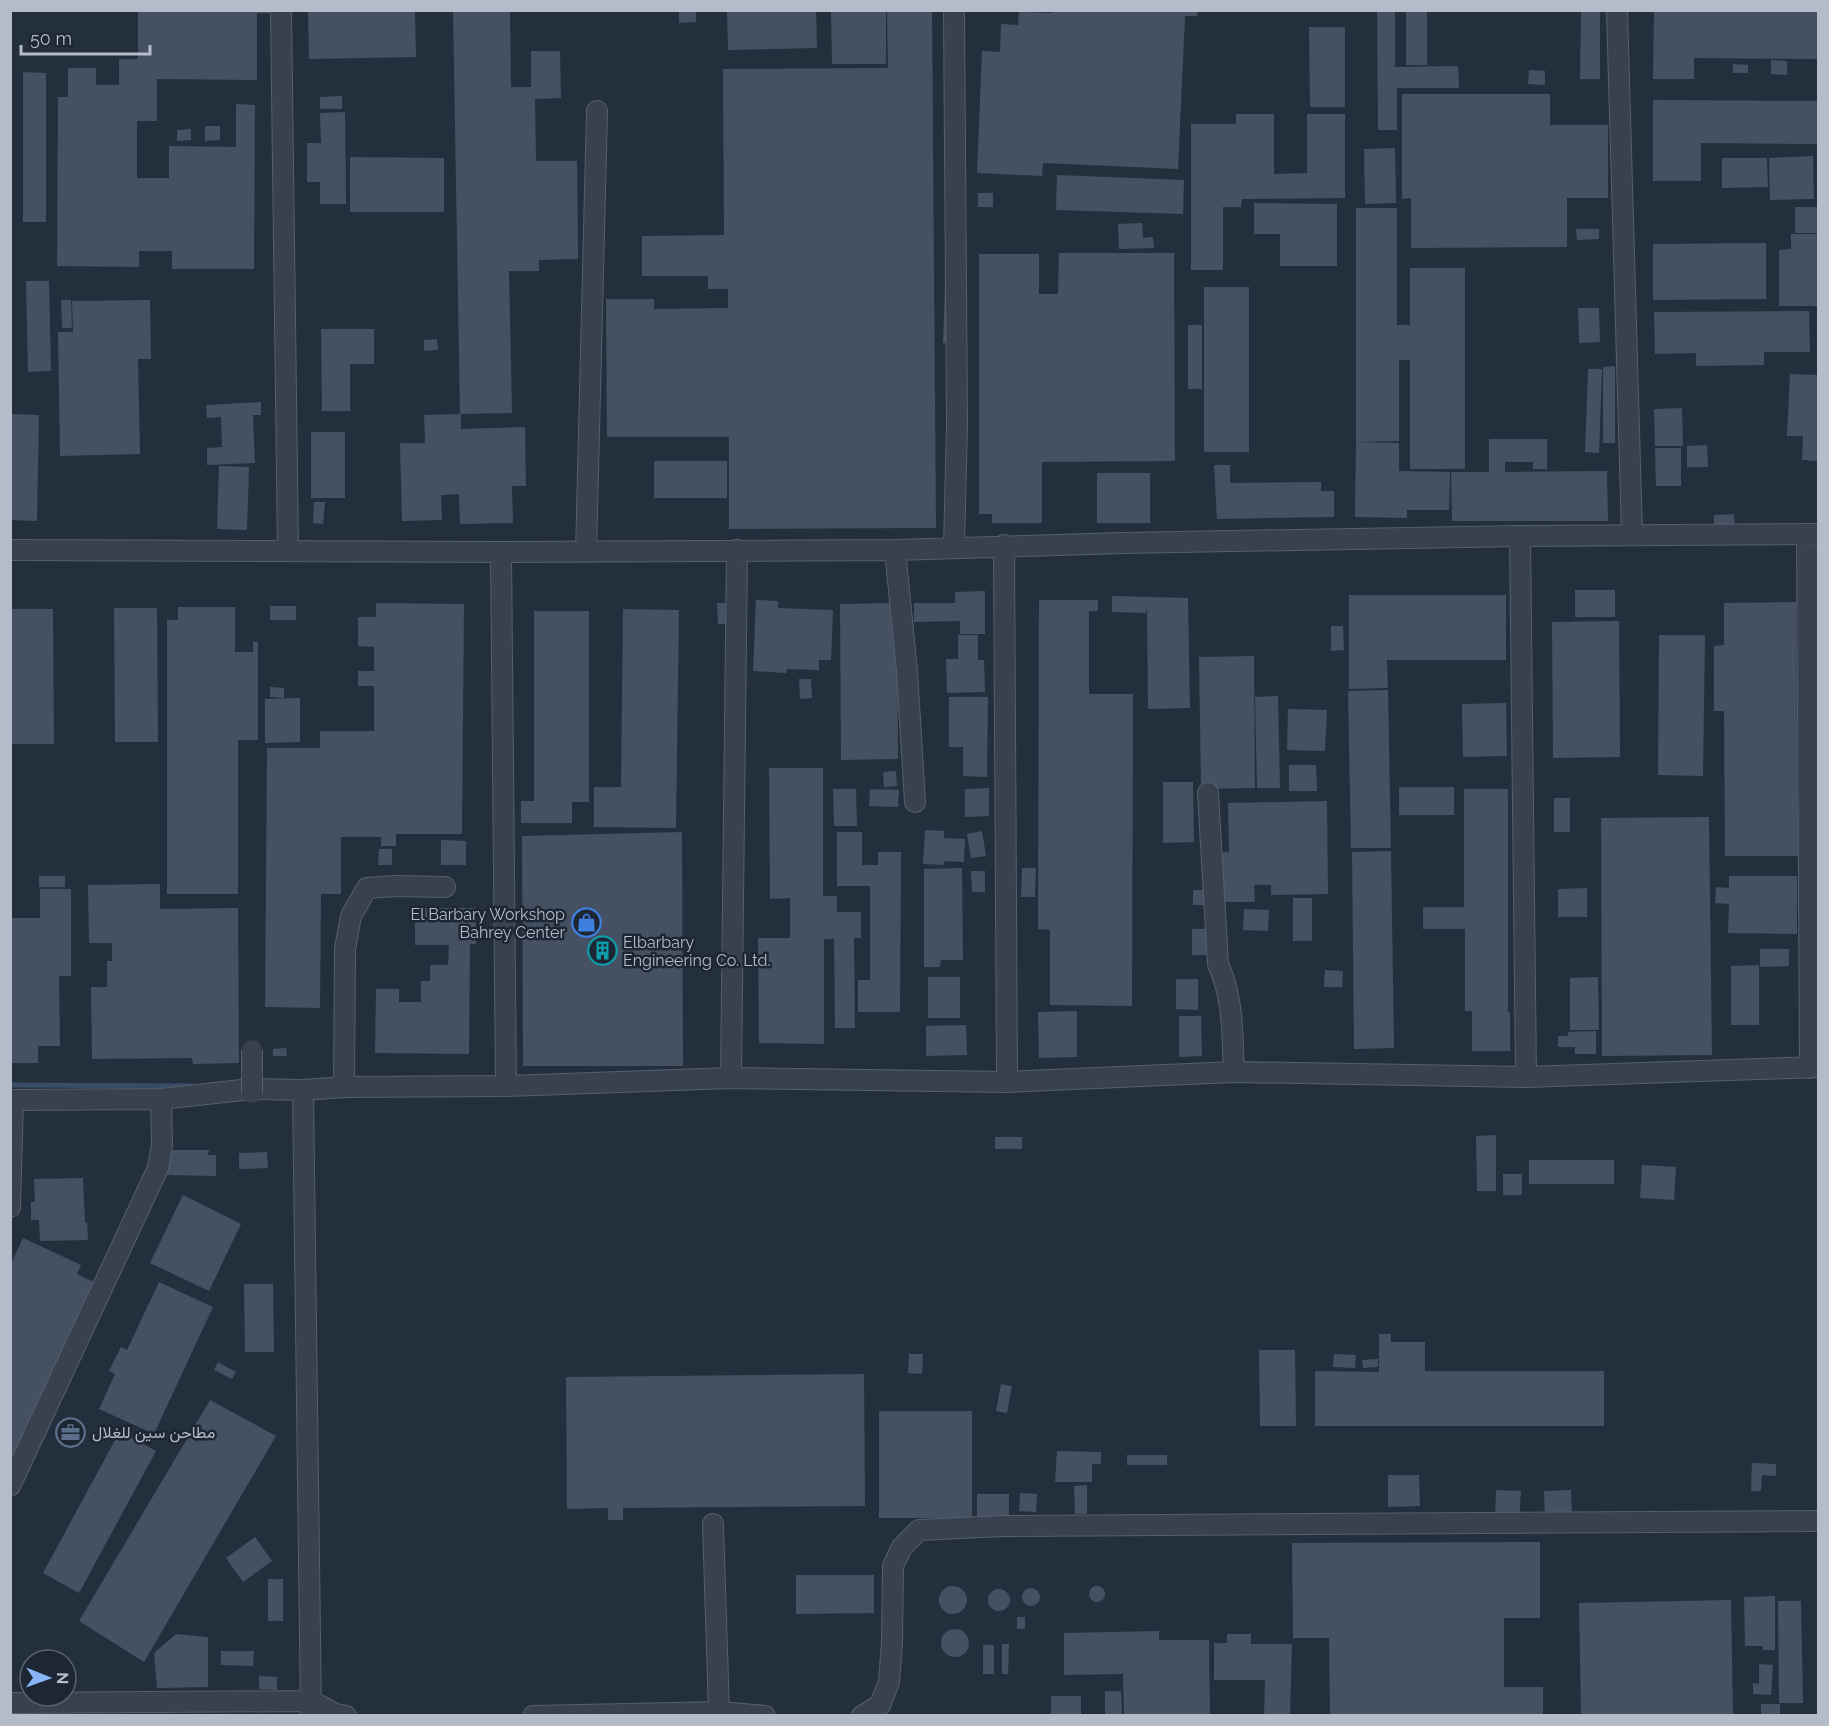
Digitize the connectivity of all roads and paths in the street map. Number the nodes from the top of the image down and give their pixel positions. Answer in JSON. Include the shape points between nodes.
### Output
{"nodes":[{"id":1,"x":281,"y":10,"type":"edge"},
{"id":2,"x":954,"y":10,"type":"edge"},
{"id":3,"x":1617,"y":10,"type":"edge"},
{"id":4,"x":597,"y":111,"type":"dead end"},
{"id":5,"x":1813,"y":534,"type":"edge"},
{"id":6,"x":1632,"y":535,"type":"junction"},
{"id":7,"x":1520,"y":536,"type":"junction"},
{"id":8,"x":1004,"y":545,"type":"junction"},
{"id":9,"x":954,"y":547,"type":"junction"},
{"id":10,"x":10,"y":550,"type":"edge"},
{"id":11,"x":737,"y":550,"type":"junction"},
{"id":12,"x":895,"y":550,"type":"junction"},
{"id":13,"x":288,"y":551,"type":"junction"},
{"id":14,"x":501,"y":552,"type":"junction"},
{"id":15,"x":586,"y":552,"type":"junction"},
{"id":16,"x":1208,"y":793,"type":"dead end"},
{"id":17,"x":915,"y":802,"type":"dead end"},
{"id":18,"x":445,"y":887,"type":"dead end"},
{"id":19,"x":252,"y":1050,"type":"dead end"},
{"id":20,"x":1814,"y":1068,"type":"edge"},
{"id":21,"x":1234,"y":1072,"type":"junction"},
{"id":22,"x":1526,"y":1077,"type":"junction"},
{"id":23,"x":731,"y":1078,"type":"junction"},
{"id":24,"x":1007,"y":1083,"type":"junction"},
{"id":25,"x":507,"y":1086,"type":"junction"},
{"id":26,"x":345,"y":1087,"type":"junction"},
{"id":27,"x":303,"y":1090,"type":"junction"},
{"id":28,"x":252,"y":1091,"type":"junction"},
{"id":29,"x":161,"y":1099,"type":"junction"},
{"id":30,"x":12,"y":1100,"type":"edge"},
{"id":31,"x":10,"y":1207,"type":"edge"},
{"id":32,"x":10,"y":1486,"type":"edge"},
{"id":33,"x":1818,"y":1521,"type":"edge"},
{"id":34,"x":713,"y":1524,"type":"dead end"},
{"id":35,"x":10,"y":1703,"type":"edge"},
{"id":36,"x":311,"y":1708,"type":"edge"},
{"id":37,"x":719,"y":1712,"type":"junction"},
{"id":38,"x":696,"y":1714,"type":"edge"},
{"id":39,"x":346,"y":1716,"type":"edge"},
{"id":40,"x":533,"y":1716,"type":"edge"},
{"id":41,"x":765,"y":1716,"type":"edge"},
{"id":42,"x":862,"y":1716,"type":"edge"}],
"edges":[{"from":1,"to":13,"type":"street"},
{"from":2,"to":9,"type":"street"},
{"from":3,"to":6,"type":"street"},
{"from":4,"to":15,"type":"street"},
{"from":5,"to":6,"type":"street"},
{"from":5,"to":20,"type":"street"},
{"from":6,"to":7,"type":"street"},
{"from":7,"to":8,"type":"street"},
{"from":7,"to":22,"type":"street"},
{"from":8,"to":9,"type":"street"},
{"from":8,"to":24,"type":"street"},
{"from":9,"to":12,"type":"street"},
{"from":10,"to":13,"type":"street"},
{"from":11,"to":12,"type":"street"},
{"from":11,"to":15,"type":"street"},
{"from":11,"to":23,"type":"street"},
{"from":12,"to":17,"type":"street"},
{"from":13,"to":14,"type":"street"},
{"from":14,"to":15,"type":"street"},
{"from":14,"to":25,"type":"street"},
{"from":16,"to":21,"type":"street","via":[[1218,964],[1231,1004]]},
{"from":18,"to":26,"type":"street","via":[[367,888],[351,916],[344,969]]},
{"from":19,"to":28,"type":"street","bridge":true},
{"from":20,"to":22,"type":"street"},
{"from":21,"to":22,"type":"street"},
{"from":21,"to":24,"type":"street"},
{"from":23,"to":24,"type":"street"},
{"from":23,"to":25,"type":"street"},
{"from":25,"to":26,"type":"street"},
{"from":26,"to":27,"type":"street"},
{"from":27,"to":28,"type":"street"},
{"from":27,"to":36,"type":"street"},
{"from":28,"to":29,"type":"street"},
{"from":29,"to":30,"type":"street"},
{"from":29,"to":32,"type":"street","via":[[158,1168]]},
{"from":30,"to":31,"type":"street"},
{"from":33,"to":42,"type":"street","via":[[1003,1526],[919,1530],[902,1547],[893,1566],[889,1682],[880,1705]]},
{"from":34,"to":37,"type":"street"},
{"from":35,"to":36,"type":"street"},
{"from":36,"to":39,"type":"street"},
{"from":37,"to":38,"type":"street"},
{"from":37,"to":41,"type":"street"},
{"from":38,"to":40,"type":"street"}]}
